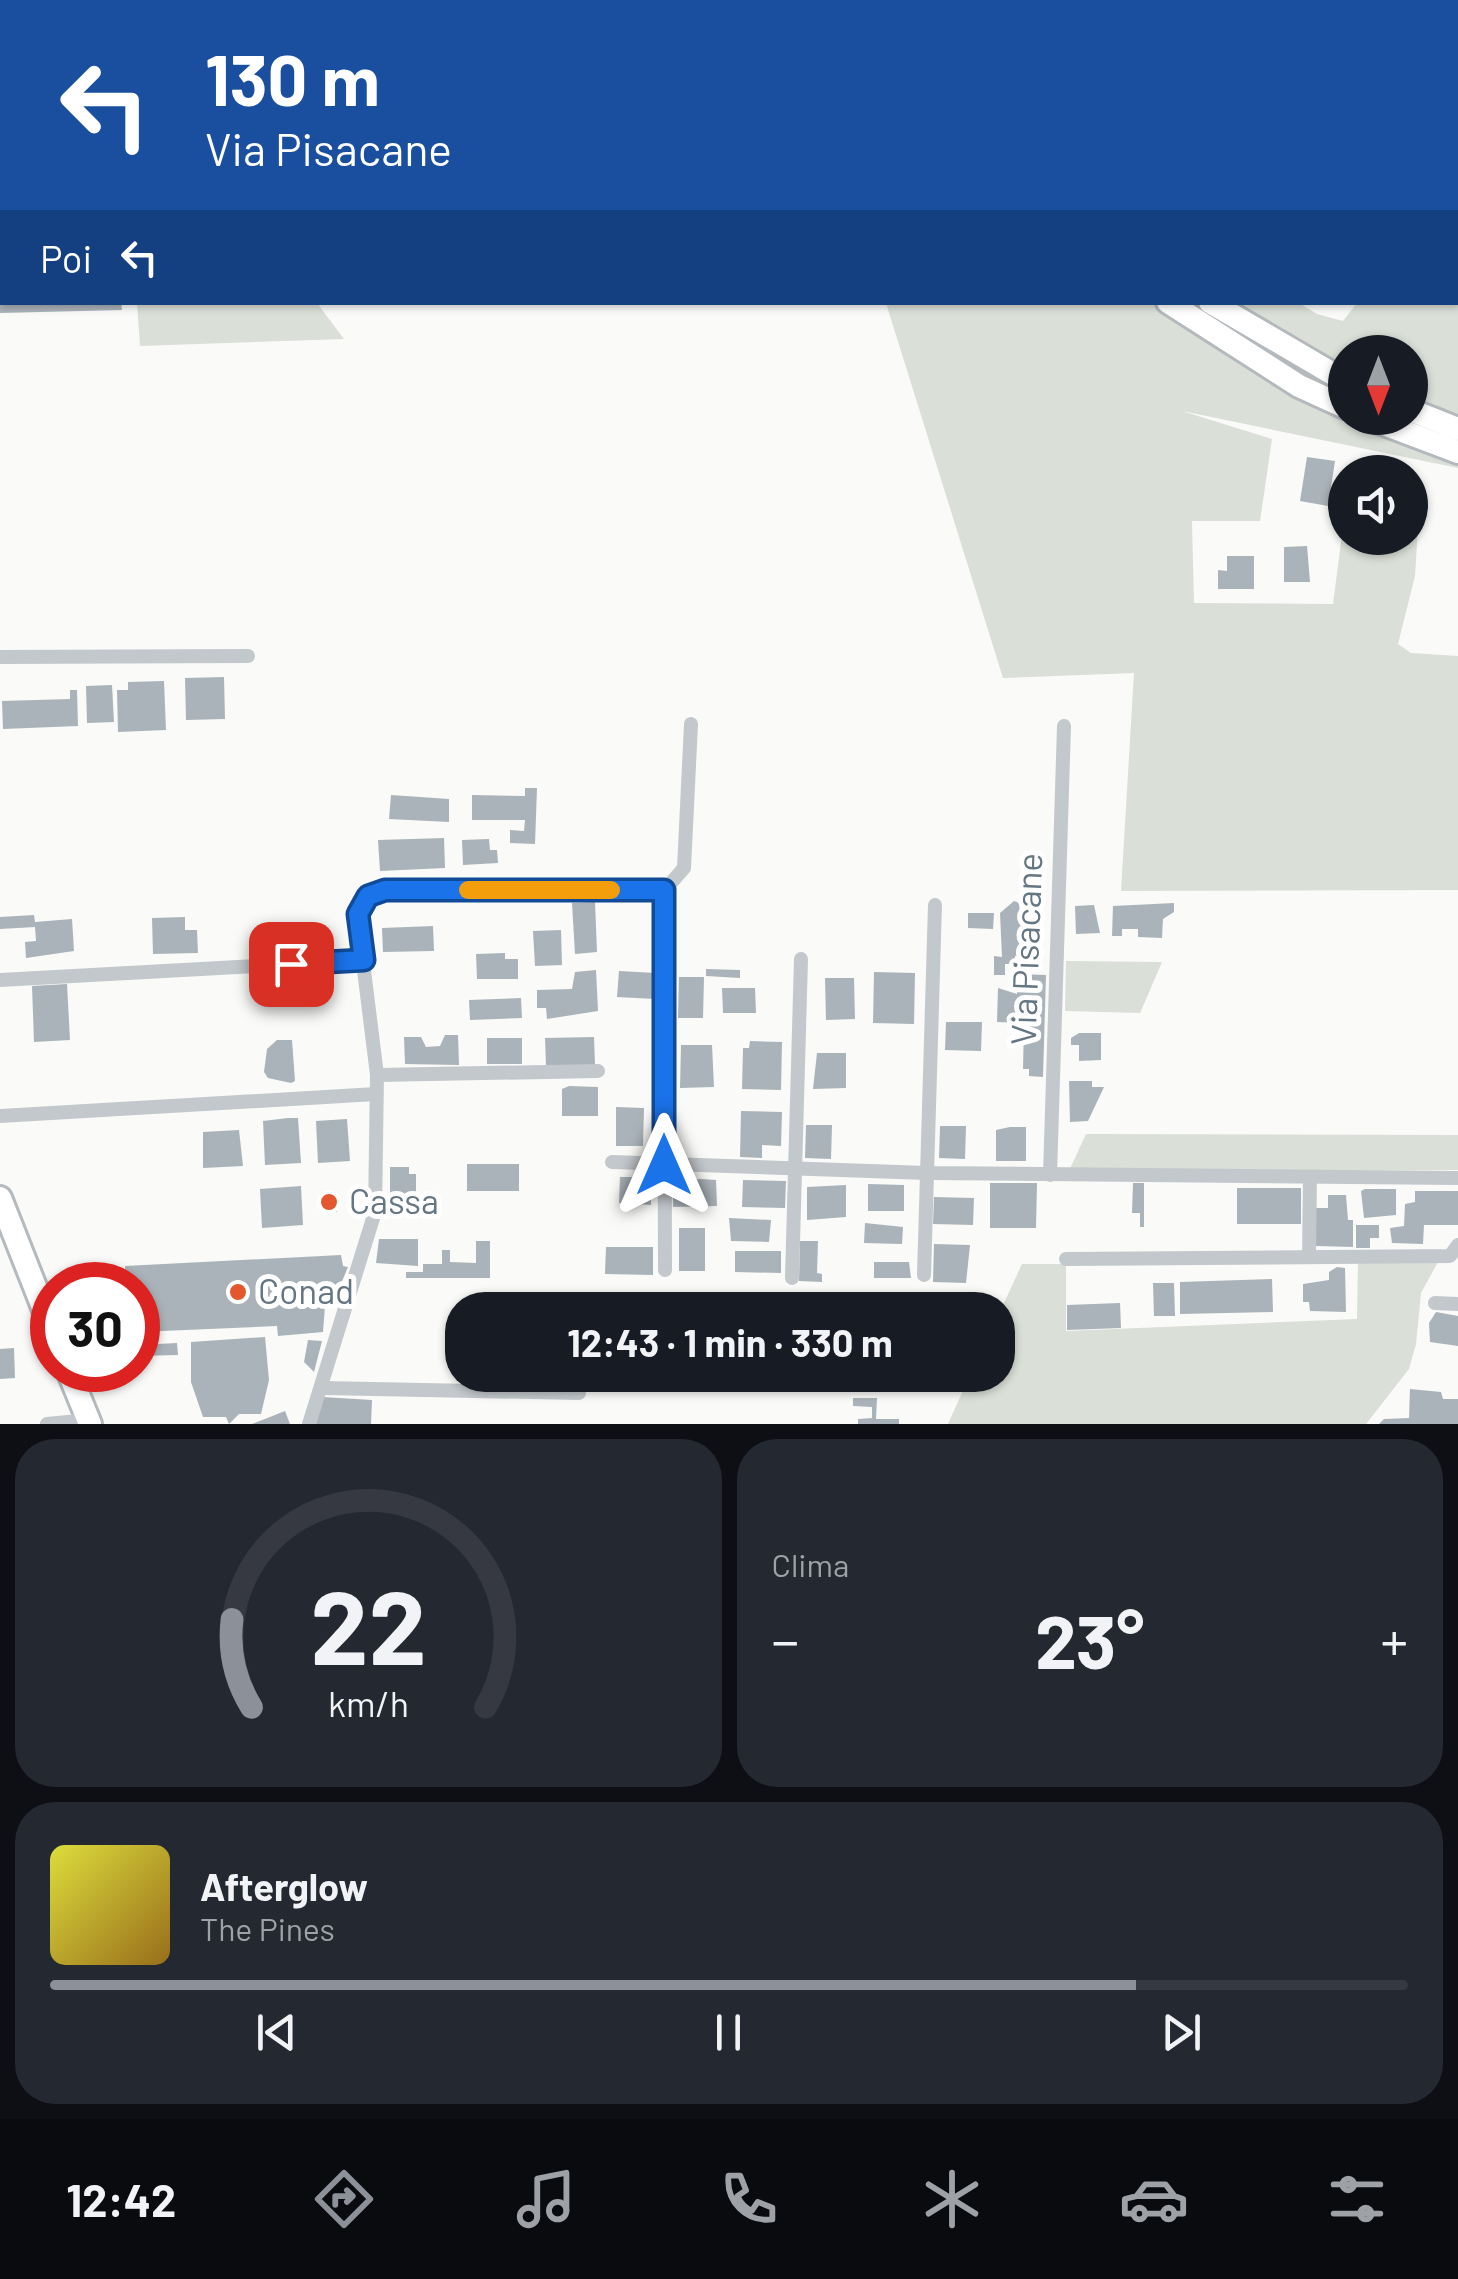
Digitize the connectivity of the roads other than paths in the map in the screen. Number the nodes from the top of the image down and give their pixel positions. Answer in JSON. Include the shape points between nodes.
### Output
{"nodes":[{"id":1,"x":1173,"y":305,"type":"edge"},
{"id":2,"x":1215,"y":305,"type":"edge"},
{"id":3,"x":1328,"y":374,"type":"edge"},
{"id":4,"x":1328,"y":399,"type":"edge"},
{"id":5,"x":1428,"y":417,"type":"edge"},
{"id":6,"x":1458,"y":429,"type":"edge"},
{"id":7,"x":1413,"y":435,"type":"edge"},
{"id":8,"x":1458,"y":452,"type":"edge"},
{"id":9,"x":248,"y":656,"type":"dead end"},
{"id":10,"x":0,"y":657,"type":"edge"},
{"id":11,"x":691,"y":724,"type":"dead end"},
{"id":12,"x":1064,"y":726,"type":"dead end"},
{"id":13,"x":664,"y":890,"type":"junction"},
{"id":14,"x":935,"y":905,"type":"dead end"},
{"id":15,"x":801,"y":959,"type":"dead end"},
{"id":16,"x":364,"y":960,"type":"junction"},
{"id":17,"x":0,"y":980,"type":"edge"},
{"id":18,"x":598,"y":1071,"type":"dead end"},
{"id":19,"x":377,"y":1075,"type":"junction"},
{"id":20,"x":376,"y":1094,"type":"junction"},
{"id":21,"x":0,"y":1116,"type":"edge"},
{"id":22,"x":612,"y":1162,"type":"dead end"},
{"id":23,"x":664,"y":1165,"type":"junction"},
{"id":24,"x":795,"y":1169,"type":"junction"},
{"id":25,"x":927,"y":1172,"type":"junction"},
{"id":26,"x":1050,"y":1175,"type":"junction"},
{"id":27,"x":1310,"y":1177,"type":"junction"},
{"id":28,"x":1458,"y":1178,"type":"edge"},
{"id":29,"x":0,"y":1198,"type":"edge"},
{"id":30,"x":1458,"y":1246,"type":"edge"},
{"id":31,"x":10,"y":1248,"type":"edge"},
{"id":32,"x":1310,"y":1257,"type":"junction"},
{"id":33,"x":1066,"y":1258,"type":"dead end"},
{"id":34,"x":665,"y":1270,"type":"dead end"},
{"id":35,"x":924,"y":1274,"type":"dead end"},
{"id":36,"x":792,"y":1278,"type":"dead end"},
{"id":37,"x":30,"y":1287,"type":"edge"},
{"id":38,"x":1436,"y":1303,"type":"dead end"},
{"id":39,"x":1458,"y":1304,"type":"edge"},
{"id":40,"x":323,"y":1388,"type":"junction"},
{"id":41,"x":77,"y":1392,"type":"edge"},
{"id":42,"x":579,"y":1393,"type":"dead end"},
{"id":43,"x":90,"y":1422,"type":"edge"},
{"id":44,"x":47,"y":1424,"type":"edge"},
{"id":45,"x":309,"y":1424,"type":"edge"}],
"edges":[{"from":1,"to":4,"type":"main road"},
{"from":2,"to":3,"type":"main road"},
{"from":5,"to":6,"type":"main road"},
{"from":7,"to":8,"type":"main road"},
{"from":9,"to":10,"type":"street"},
{"from":11,"to":13,"type":"street","via":[[684,868]]},
{"from":12,"to":26,"type":"street","name":"Via Pisacane"},
{"from":13,"to":16,"type":"street","via":[[385,890],[368,896],[358,914]]},
{"from":13,"to":23,"type":"street"},
{"from":14,"to":25,"type":"street"},
{"from":15,"to":24,"type":"street"},
{"from":16,"to":17,"type":"street"},
{"from":16,"to":19,"type":"street"},
{"from":18,"to":19,"type":"street"},
{"from":19,"to":20,"type":"street"},
{"from":20,"to":21,"type":"street"},
{"from":20,"to":40,"type":"street","via":[[375,1212]]},
{"from":22,"to":23,"type":"street"},
{"from":23,"to":24,"type":"street"},
{"from":23,"to":34,"type":"street"},
{"from":24,"to":25,"type":"street"},
{"from":24,"to":36,"type":"street"},
{"from":25,"to":26,"type":"street"},
{"from":25,"to":35,"type":"street"},
{"from":26,"to":27,"type":"street"},
{"from":27,"to":28,"type":"street"},
{"from":27,"to":32,"type":"street"},
{"from":29,"to":31,"type":"main road"},
{"from":30,"to":32,"type":"street","via":[[1450,1256]]},
{"from":31,"to":37,"type":"main road"},
{"from":32,"to":33,"type":"street"},
{"from":38,"to":39,"type":"street"},
{"from":40,"to":42,"type":"street"},
{"from":40,"to":45,"type":"street"},
{"from":41,"to":43,"type":"main road"},
{"from":43,"to":44,"type":"street"}]}
